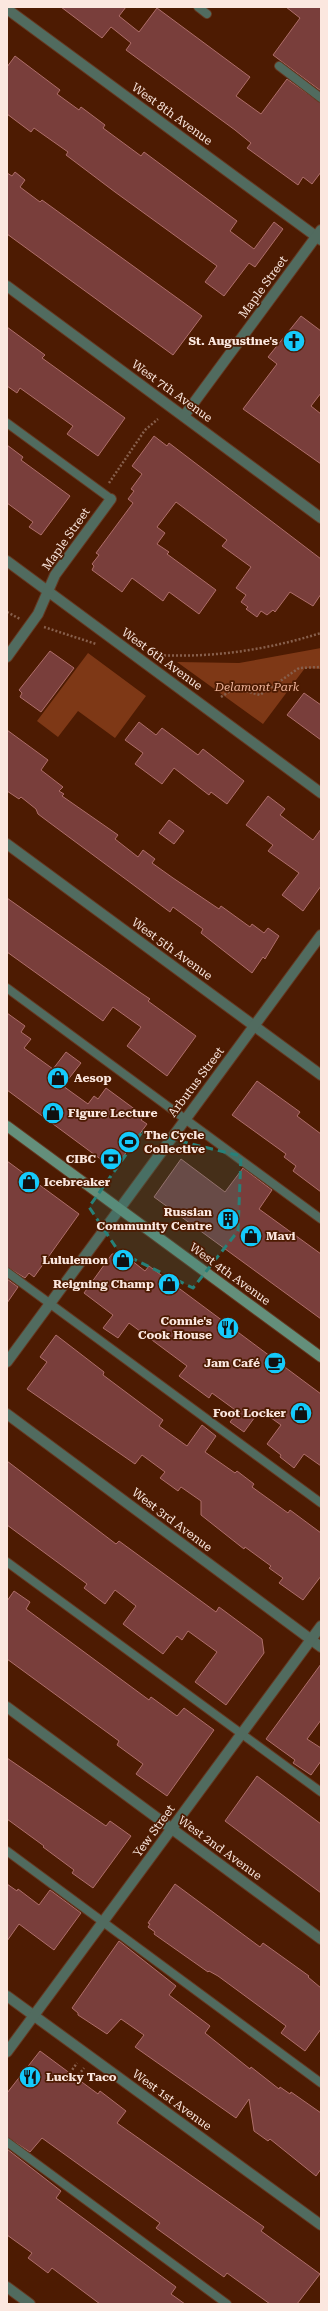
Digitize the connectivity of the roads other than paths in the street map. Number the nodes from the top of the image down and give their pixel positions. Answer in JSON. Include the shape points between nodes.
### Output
{"nodes":[{"id":1,"x":198,"y":7,"type":"edge"},
{"id":2,"x":7,"y":8,"type":"edge"},
{"id":3,"x":207,"y":14,"type":"dead end"},
{"id":4,"x":279,"y":66,"type":"dead end"},
{"id":5,"x":321,"y":98,"type":"edge"},
{"id":6,"x":319,"y":235,"type":"edge"},
{"id":7,"x":7,"y":286,"type":"edge"},
{"id":8,"x":184,"y":416,"type":"junction"},
{"id":9,"x":7,"y":423,"type":"edge"},
{"id":10,"x":106,"y":496,"type":"joint"},
{"id":11,"x":321,"y":518,"type":"edge"},
{"id":12,"x":7,"y":561,"type":"edge"},
{"id":13,"x":48,"y":591,"type":"junction"},
{"id":14,"x":7,"y":657,"type":"edge"},
{"id":15,"x":321,"y":793,"type":"edge"},
{"id":16,"x":7,"y":844,"type":"edge"},
{"id":17,"x":321,"y":935,"type":"edge"},
{"id":18,"x":7,"y":988,"type":"edge"},
{"id":19,"x":254,"y":1026,"type":"junction"},
{"id":20,"x":321,"y":1075,"type":"edge"},
{"id":21,"x":185,"y":1119,"type":"junction"},
{"id":22,"x":7,"y":1126,"type":"edge"},
{"id":23,"x":120,"y":1210,"type":"junction"},
{"id":24,"x":321,"y":1218,"type":"edge"},
{"id":25,"x":7,"y":1272,"type":"edge"},
{"id":26,"x":50,"y":1304,"type":"junction"},
{"id":27,"x":321,"y":1357,"type":"edge"},
{"id":28,"x":7,"y":1362,"type":"edge"},
{"id":29,"x":7,"y":1414,"type":"edge"},
{"id":30,"x":321,"y":1503,"type":"edge"},
{"id":31,"x":7,"y":1562,"type":"edge"},
{"id":32,"x":321,"y":1626,"type":"edge"},
{"id":33,"x":311,"y":1640,"type":"junction"},
{"id":34,"x":321,"y":1647,"type":"edge"},
{"id":35,"x":7,"y":1707,"type":"edge"},
{"id":36,"x":242,"y":1734,"type":"junction"},
{"id":37,"x":321,"y":1792,"type":"edge"},
{"id":38,"x":172,"y":1829,"type":"junction"},
{"id":39,"x":7,"y":1851,"type":"edge"},
{"id":40,"x":103,"y":1922,"type":"junction"},
{"id":41,"x":321,"y":1939,"type":"edge"},
{"id":42,"x":7,"y":1996,"type":"edge"},
{"id":43,"x":34,"y":2015,"type":"junction"},
{"id":44,"x":7,"y":2052,"type":"edge"},
{"id":45,"x":321,"y":2083,"type":"edge"},
{"id":46,"x":7,"y":2142,"type":"edge"},
{"id":47,"x":321,"y":2225,"type":"edge"},
{"id":48,"x":7,"y":2287,"type":"edge"},
{"id":49,"x":30,"y":2304,"type":"edge"},
{"id":50,"x":228,"y":2304,"type":"edge"}],
"edges":[{"from":1,"to":3,"type":"lane"},
{"from":2,"to":6,"type":"street","name":"West 8th Avenue"},
{"from":4,"to":5,"type":"lane"},
{"from":6,"to":8,"type":"street","name":"Maple Street"},
{"from":7,"to":8,"type":"street","name":"West 7th Avenue"},
{"from":8,"to":11,"type":"street","name":"West 7th Avenue"},
{"from":9,"to":10,"type":"lane"},
{"from":10,"to":13,"type":"street","name":"Maple Street","via":[[55,575]]},
{"from":12,"to":13,"type":"street","name":"West 6th Avenue"},
{"from":13,"to":14,"type":"street","name":"Maple Street","via":[[38,614]]},
{"from":13,"to":15,"type":"street","name":"West 6th Avenue"},
{"from":16,"to":19,"type":"street","name":"West 5th Avenue"},
{"from":17,"to":19,"type":"street","name":"Arbutus Street"},
{"from":18,"to":21,"type":"lane"},
{"from":19,"to":20,"type":"street","name":"West 5th Avenue"},
{"from":19,"to":21,"type":"street","name":"Arbutus Street"},
{"from":21,"to":23,"type":"street","name":"Arbutus Street"},
{"from":21,"to":24,"type":"lane"},
{"from":22,"to":23,"type":"main road","name":"West 4th Avenue"},
{"from":23,"to":26,"type":"street","name":"Arbutus Street"},
{"from":23,"to":27,"type":"main road","name":"West 4th Avenue"},
{"from":25,"to":26,"type":"lane"},
{"from":26,"to":28,"type":"street","name":"Arbutus Street"},
{"from":26,"to":30,"type":"lane"},
{"from":29,"to":33,"type":"street","name":"West 3rd Avenue"},
{"from":31,"to":36,"type":"lane"},
{"from":32,"to":33,"type":"street","name":"Yew Street"},
{"from":33,"to":34,"type":"street","name":"West 3rd Avenue"},
{"from":33,"to":36,"type":"street","name":"Yew Street"},
{"from":35,"to":38,"type":"street","name":"West 2nd Avenue"},
{"from":36,"to":37,"type":"lane"},
{"from":36,"to":38,"type":"street","name":"Yew Street"},
{"from":38,"to":40,"type":"street","name":"Yew Street"},
{"from":38,"to":41,"type":"street","name":"West 2nd Avenue"},
{"from":39,"to":40,"type":"lane"},
{"from":40,"to":43,"type":"street","name":"Yew Street"},
{"from":40,"to":45,"type":"lane"},
{"from":42,"to":43,"type":"street","name":"West 1st Avenue"},
{"from":43,"to":44,"type":"street","name":"Yew Street"},
{"from":43,"to":47,"type":"street","name":"West 1st Avenue"},
{"from":46,"to":50,"type":"lane"},
{"from":48,"to":49,"type":"street"}]}
